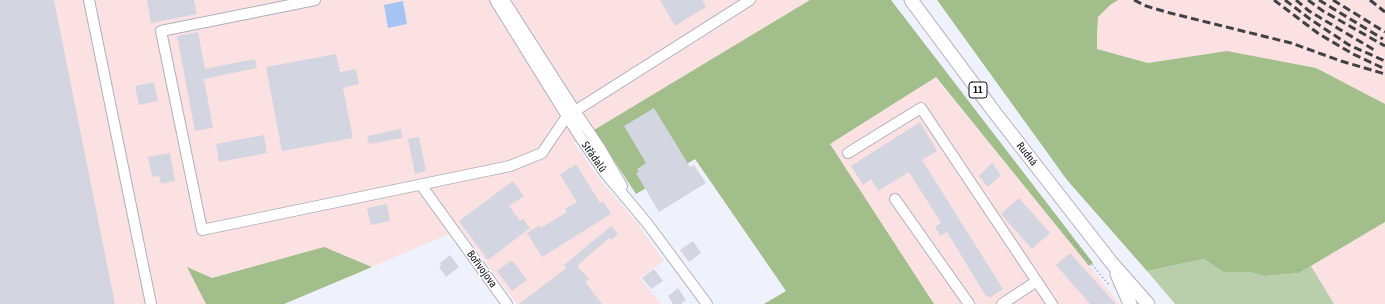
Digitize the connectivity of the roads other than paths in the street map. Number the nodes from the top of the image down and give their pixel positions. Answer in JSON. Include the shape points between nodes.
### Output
{"nodes":[{"id":1,"x":89,"y":0,"type":"edge"},
{"id":2,"x":316,"y":0,"type":"edge"},
{"id":3,"x":495,"y":0,"type":"edge"},
{"id":4,"x":504,"y":0,"type":"edge"},
{"id":5,"x":750,"y":0,"type":"edge"},
{"id":6,"x":911,"y":0,"type":"edge"},
{"id":7,"x":571,"y":114,"type":"junction"},
{"id":8,"x":848,"y":153,"type":"dead end"},
{"id":9,"x":421,"y":185,"type":"junction"},
{"id":10,"x":895,"y":199,"type":"dead end"},
{"id":11,"x":1111,"y":262,"type":"junction"},
{"id":12,"x":1036,"y":281,"type":"junction"},
{"id":13,"x":151,"y":304,"type":"edge"},
{"id":14,"x":506,"y":304,"type":"edge"},
{"id":15,"x":708,"y":304,"type":"edge"},
{"id":16,"x":969,"y":304,"type":"edge"},
{"id":17,"x":1002,"y":304,"type":"edge"},
{"id":18,"x":1052,"y":304,"type":"edge"},
{"id":19,"x":1130,"y":304,"type":"edge"},
{"id":20,"x":1148,"y":304,"type":"edge"}],
"edges":[{"from":1,"to":13,"type":"street"},
{"from":2,"to":9,"type":"street","via":[[161,31],[202,230]]},
{"from":3,"to":7,"type":"street","name":"Střádalů"},
{"from":4,"to":7,"type":"street"},
{"from":5,"to":7,"type":"street"},
{"from":6,"to":11,"type":"main road","name":"Rudná","number":"11","via":[[994,113]]},
{"from":7,"to":9,"type":"street","via":[[542,153],[510,166]]},
{"from":7,"to":15,"type":"street","name":"Střádalů","via":[[605,173]]},
{"from":8,"to":12,"type":"street","via":[[921,108]]},
{"from":9,"to":14,"type":"street","name":"Bořivojova"},
{"from":10,"to":16,"type":"street"},
{"from":11,"to":19,"type":"main road"},
{"from":11,"to":20,"type":"main road","name":"Rudná","number":"11"},
{"from":12,"to":17,"type":"street"},
{"from":12,"to":18,"type":"street"}]}
